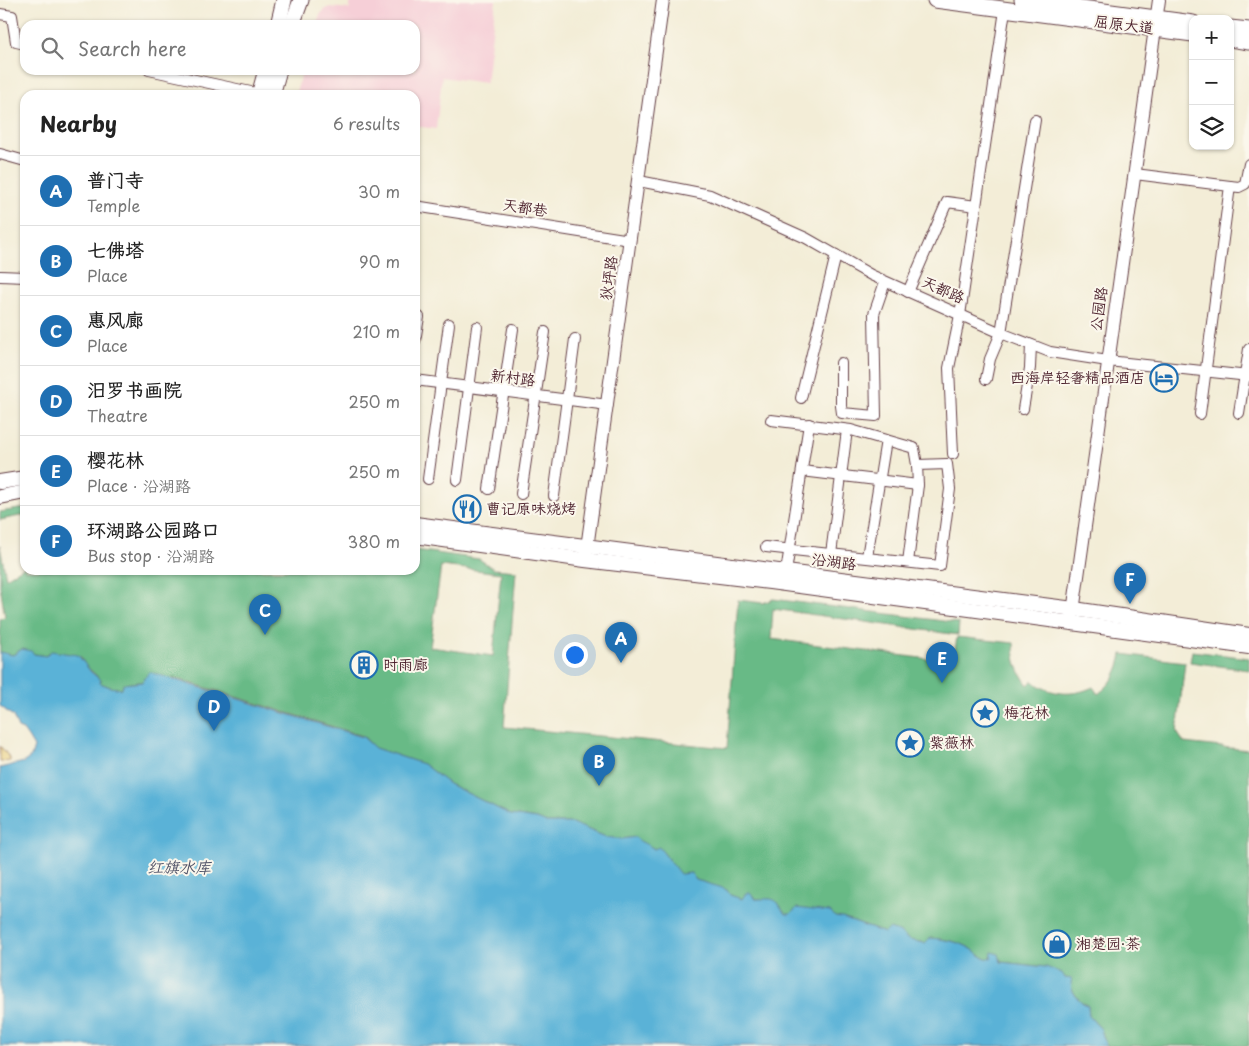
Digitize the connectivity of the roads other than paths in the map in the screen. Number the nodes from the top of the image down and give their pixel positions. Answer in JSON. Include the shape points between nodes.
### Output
{"nodes":[{"id":1,"x":284,"y":0,"type":"edge"},
{"id":2,"x":301,"y":0,"type":"edge"},
{"id":3,"x":663,"y":0,"type":"edge"},
{"id":4,"x":935,"y":0,"type":"edge"},
{"id":5,"x":1022,"y":0,"type":"edge"},
{"id":6,"x":1159,"y":0,"type":"edge"},
{"id":7,"x":1005,"y":10,"type":"junction"},
{"id":8,"x":0,"y":14,"type":"edge"},
{"id":9,"x":279,"y":20,"type":"edge"},
{"id":10,"x":294,"y":20,"type":"edge"},
{"id":11,"x":1189,"y":22,"type":"edge"},
{"id":12,"x":1156,"y":23,"type":"junction"},
{"id":13,"x":1234,"y":28,"type":"edge"},
{"id":14,"x":1249,"y":30,"type":"edge"},
{"id":15,"x":1189,"y":33,"type":"edge"},
{"id":16,"x":1234,"y":40,"type":"edge"},
{"id":17,"x":1249,"y":42,"type":"edge"},
{"id":18,"x":20,"y":43,"type":"edge"},
{"id":19,"x":172,"y":75,"type":"edge"},
{"id":20,"x":266,"y":75,"type":"edge"},
{"id":21,"x":276,"y":75,"type":"edge"},
{"id":22,"x":241,"y":90,"type":"edge"},
{"id":23,"x":264,"y":90,"type":"edge"},
{"id":24,"x":267,"y":90,"type":"edge"},
{"id":25,"x":1035,"y":120,"type":"dead end"},
{"id":26,"x":0,"y":154,"type":"edge"},
{"id":27,"x":20,"y":160,"type":"edge"},
{"id":28,"x":1249,"y":164,"type":"edge"},
{"id":29,"x":1135,"y":174,"type":"junction"},
{"id":30,"x":639,"y":181,"type":"junction"},
{"id":31,"x":1230,"y":186,"type":"junction"},
{"id":32,"x":976,"y":206,"type":"junction"},
{"id":33,"x":420,"y":207,"type":"edge"},
{"id":34,"x":630,"y":240,"type":"junction"},
{"id":35,"x":836,"y":255,"type":"junction"},
{"id":36,"x":0,"y":276,"type":"edge"},
{"id":37,"x":20,"y":277,"type":"edge"},
{"id":38,"x":885,"y":282,"type":"junction"},
{"id":39,"x":908,"y":292,"type":"junction"},
{"id":40,"x":960,"y":315,"type":"junction"},
{"id":41,"x":449,"y":324,"type":"dead end"},
{"id":42,"x":477,"y":327,"type":"dead end"},
{"id":43,"x":513,"y":329,"type":"dead end"},
{"id":44,"x":545,"y":332,"type":"dead end"},
{"id":45,"x":1001,"y":333,"type":"junction"},
{"id":46,"x":574,"y":339,"type":"dead end"},
{"id":47,"x":1031,"y":345,"type":"junction"},
{"id":48,"x":1249,"y":349,"type":"edge"},
{"id":49,"x":1108,"y":361,"type":"junction"},
{"id":50,"x":841,"y":363,"type":"dead end"},
{"id":51,"x":1206,"y":372,"type":"junction"},
{"id":52,"x":1247,"y":376,"type":"edge"},
{"id":53,"x":986,"y":379,"type":"dead end"},
{"id":54,"x":420,"y":381,"type":"edge"},
{"id":55,"x":440,"y":384,"type":"junction"},
{"id":56,"x":469,"y":387,"type":"junction"},
{"id":57,"x":502,"y":392,"type":"junction"},
{"id":58,"x":535,"y":396,"type":"junction"},
{"id":59,"x":802,"y":398,"type":"dead end"},
{"id":60,"x":566,"y":400,"type":"junction"},
{"id":61,"x":608,"y":405,"type":"junction"},
{"id":62,"x":1023,"y":409,"type":"dead end"},
{"id":63,"x":1239,"y":413,"type":"dead end"},
{"id":64,"x":1200,"y":414,"type":"dead end"},
{"id":65,"x":771,"y":420,"type":"dead end"},
{"id":66,"x":809,"y":424,"type":"junction"},
{"id":67,"x":847,"y":430,"type":"junction"},
{"id":68,"x":886,"y":440,"type":"junction"},
{"id":69,"x":953,"y":454,"type":"dead end"},
{"id":70,"x":917,"y":465,"type":"junction"},
{"id":71,"x":802,"y":471,"type":"junction"},
{"id":72,"x":841,"y":476,"type":"junction"},
{"id":73,"x":20,"y":479,"type":"edge"},
{"id":74,"x":428,"y":479,"type":"dead end"},
{"id":75,"x":457,"y":480,"type":"dead end"},
{"id":76,"x":880,"y":480,"type":"junction"},
{"id":77,"x":0,"y":482,"type":"edge"},
{"id":78,"x":918,"y":485,"type":"junction"},
{"id":79,"x":489,"y":489,"type":"dead end"},
{"id":80,"x":20,"y":493,"type":"edge"},
{"id":81,"x":521,"y":494,"type":"dead end"},
{"id":82,"x":554,"y":496,"type":"dead end"},
{"id":83,"x":0,"y":497,"type":"edge"},
{"id":84,"x":420,"y":525,"type":"edge"},
{"id":85,"x":420,"y":536,"type":"edge"},
{"id":86,"x":766,"y":547,"type":"dead end"},
{"id":87,"x":790,"y":550,"type":"junction"},
{"id":88,"x":586,"y":553,"type":"junction"},
{"id":89,"x":831,"y":554,"type":"junction"},
{"id":90,"x":868,"y":557,"type":"junction"},
{"id":91,"x":908,"y":562,"type":"junction"},
{"id":92,"x":786,"y":572,"type":"junction"},
{"id":93,"x":1074,"y":609,"type":"junction"},
{"id":94,"x":1072,"y":624,"type":"junction"},
{"id":95,"x":1249,"y":635,"type":"edge"},
{"id":96,"x":1249,"y":647,"type":"edge"}],
"edges":[{"from":1,"to":9,"type":"main road"},
{"from":2,"to":10,"type":"main road"},
{"from":3,"to":30,"type":"street","name":"狄坪路"},
{"from":4,"to":7,"type":"main road","name":"屈原大道"},
{"from":5,"to":12,"type":"main road","name":"屈原大道"},
{"from":6,"to":12,"type":"street","name":"公园路"},
{"from":7,"to":12,"type":"main road","name":"屈原大道"},
{"from":7,"to":32,"type":"street"},
{"from":8,"to":18,"type":"street","via":[[12,16],[16,42]]},
{"from":11,"to":12,"type":"main road","name":"屈原大道"},
{"from":12,"to":15,"type":"main road","name":"屈原大道"},
{"from":12,"to":29,"type":"street","name":"公园路"},
{"from":13,"to":14,"type":"main road"},
{"from":16,"to":17,"type":"main road"},
{"from":19,"to":22,"type":"street"},
{"from":20,"to":23,"type":"main road"},
{"from":21,"to":24,"type":"main road"},
{"from":25,"to":45,"type":"street"},
{"from":26,"to":27,"type":"street"},
{"from":28,"to":31,"type":"street","via":[[1245,184]]},
{"from":29,"to":31,"type":"street"},
{"from":29,"to":49,"type":"street","name":"公园路"},
{"from":30,"to":34,"type":"street","name":"狄坪路"},
{"from":30,"to":35,"type":"street","name":"天都路","via":[[710,196],[806,238]]},
{"from":31,"to":51,"type":"street"},
{"from":32,"to":39,"type":"street","via":[[948,202]]},
{"from":32,"to":40,"type":"street"},
{"from":33,"to":34,"type":"street","name":"天都巷"},
{"from":34,"to":61,"type":"street","name":"狄坪路"},
{"from":35,"to":38,"type":"street","name":"天都路"},
{"from":35,"to":59,"type":"street"},
{"from":36,"to":37,"type":"street"},
{"from":38,"to":39,"type":"street","name":"天都路"},
{"from":38,"to":50,"type":"street","via":[[874,314],[876,416],[842,413]]},
{"from":39,"to":40,"type":"street","name":"天都路"},
{"from":40,"to":45,"type":"street","name":"天都路"},
{"from":40,"to":69,"type":"street","via":[[949,368]]},
{"from":41,"to":55,"type":"street"},
{"from":42,"to":56,"type":"street"},
{"from":43,"to":57,"type":"street"},
{"from":44,"to":58,"type":"street"},
{"from":45,"to":47,"type":"street","name":"天都路"},
{"from":45,"to":53,"type":"street"},
{"from":46,"to":60,"type":"street"},
{"from":47,"to":49,"type":"street","name":"天都路","via":[[1050,352]]},
{"from":47,"to":62,"type":"street"},
{"from":48,"to":52,"type":"street"},
{"from":49,"to":51,"type":"street","name":"天都路"},
{"from":49,"to":93,"type":"street","name":"公园路"},
{"from":51,"to":52,"type":"street","name":"天都路"},
{"from":51,"to":64,"type":"street"},
{"from":52,"to":63,"type":"street"},
{"from":54,"to":55,"type":"street","name":"新村路"},
{"from":55,"to":56,"type":"street","name":"新村路"},
{"from":55,"to":74,"type":"street"},
{"from":56,"to":57,"type":"street","name":"新村路"},
{"from":56,"to":75,"type":"street"},
{"from":57,"to":58,"type":"street","name":"新村路"},
{"from":57,"to":79,"type":"street"},
{"from":58,"to":60,"type":"street","name":"新村路"},
{"from":58,"to":81,"type":"street"},
{"from":60,"to":61,"type":"street","name":"新村路"},
{"from":60,"to":82,"type":"street"},
{"from":61,"to":88,"type":"street","name":"狄坪路"},
{"from":65,"to":66,"type":"street"},
{"from":66,"to":67,"type":"street"},
{"from":66,"to":71,"type":"street"},
{"from":67,"to":68,"type":"street"},
{"from":67,"to":72,"type":"street"},
{"from":68,"to":70,"type":"street","via":[[914,448]]},
{"from":68,"to":76,"type":"street"},
{"from":70,"to":78,"type":"street"},
{"from":70,"to":91,"type":"street","via":[[947,464],[950,488],[940,566]]},
{"from":71,"to":72,"type":"street"},
{"from":71,"to":87,"type":"street"},
{"from":72,"to":76,"type":"street"},
{"from":72,"to":89,"type":"street"},
{"from":73,"to":77,"type":"main road"},
{"from":76,"to":78,"type":"street"},
{"from":76,"to":90,"type":"street"},
{"from":78,"to":91,"type":"street"},
{"from":80,"to":83,"type":"main road"},
{"from":84,"to":88,"type":"main road","name":"沿湖路"},
{"from":85,"to":88,"type":"main road","name":"沿湖路"},
{"from":86,"to":87,"type":"street"},
{"from":87,"to":89,"type":"street"},
{"from":87,"to":92,"type":"street"},
{"from":88,"to":92,"type":"main road","name":"沿湖路"},
{"from":88,"to":94,"type":"main road","name":"沿湖路"},
{"from":89,"to":90,"type":"street"},
{"from":90,"to":91,"type":"street"},
{"from":92,"to":93,"type":"main road","name":"沿湖路"},
{"from":93,"to":94,"type":"street","name":"公园路"},
{"from":93,"to":95,"type":"main road","name":"沿湖路"},
{"from":94,"to":96,"type":"main road","name":"沿湖路"}]}
